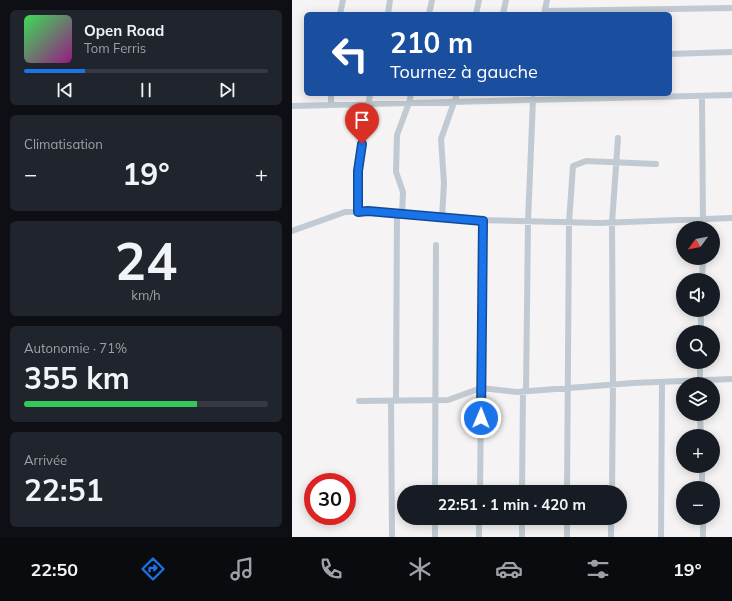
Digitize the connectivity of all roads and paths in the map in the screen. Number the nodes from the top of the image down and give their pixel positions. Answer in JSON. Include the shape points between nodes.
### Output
{"nodes":[{"id":1,"x":343,"y":0,"type":"edge"},
{"id":2,"x":390,"y":0,"type":"edge"},
{"id":3,"x":432,"y":0,"type":"edge"},
{"id":4,"x":479,"y":0,"type":"edge"},
{"id":5,"x":506,"y":0,"type":"edge"},
{"id":6,"x":547,"y":0,"type":"edge"},
{"id":7,"x":732,"y":8,"type":"edge"},
{"id":8,"x":340,"y":12,"type":"edge"},
{"id":9,"x":388,"y":12,"type":"edge"},
{"id":10,"x":429,"y":12,"type":"edge"},
{"id":11,"x":476,"y":12,"type":"edge"},
{"id":12,"x":503,"y":12,"type":"edge"},
{"id":13,"x":544,"y":12,"type":"edge"},
{"id":14,"x":582,"y":12,"type":"edge"},
{"id":15,"x":732,"y":52,"type":"edge"},
{"id":16,"x":672,"y":54,"type":"edge"},
{"id":17,"x":732,"y":95,"type":"edge"},
{"id":18,"x":331,"y":96,"type":"edge"},
{"id":19,"x":370,"y":96,"type":"edge"},
{"id":20,"x":411,"y":96,"type":"edge"},
{"id":21,"x":456,"y":96,"type":"edge"},
{"id":22,"x":702,"y":96,"type":"junction"},
{"id":23,"x":486,"y":97,"type":"edge"},
{"id":24,"x":525,"y":97,"type":"edge"},
{"id":25,"x":533,"y":99,"type":"junction"},
{"id":26,"x":455,"y":101,"type":"junction"},
{"id":27,"x":409,"y":103,"type":"junction"},
{"id":28,"x":368,"y":104,"type":"junction"},
{"id":29,"x":330,"y":105,"type":"junction"},
{"id":30,"x":292,"y":106,"type":"edge"},
{"id":31,"x":618,"y":138,"type":"dead end"},
{"id":32,"x":616,"y":162,"type":"junction"},
{"id":33,"x":656,"y":164,"type":"dead end"},
{"id":34,"x":358,"y":212,"type":"junction"},
{"id":35,"x":400,"y":214,"type":"junction"},
{"id":36,"x":442,"y":218,"type":"junction"},
{"id":37,"x":732,"y":218,"type":"edge"},
{"id":38,"x":703,"y":219,"type":"junction"},
{"id":39,"x":483,"y":221,"type":"junction"},
{"id":40,"x":528,"y":222,"type":"junction"},
{"id":41,"x":569,"y":223,"type":"junction"},
{"id":42,"x":612,"y":223,"type":"junction"},
{"id":43,"x":292,"y":231,"type":"edge"},
{"id":44,"x":436,"y":245,"type":"dead end"},
{"id":45,"x":732,"y":379,"type":"edge"},
{"id":46,"x":720,"y":380,"type":"edge"},
{"id":47,"x":662,"y":382,"type":"junction"},
{"id":48,"x":676,"y":382,"type":"edge"},
{"id":49,"x":613,"y":384,"type":"junction"},
{"id":50,"x":481,"y":388,"type":"junction"},
{"id":51,"x":568,"y":388,"type":"junction"},
{"id":52,"x":524,"y":391,"type":"junction"},
{"id":53,"x":359,"y":400,"type":"dead end"},
{"id":54,"x":436,"y":400,"type":"junction"},
{"id":55,"x":394,"y":401,"type":"junction"},
{"id":56,"x":435,"y":485,"type":"edge"},
{"id":57,"x":480,"y":485,"type":"edge"},
{"id":58,"x":522,"y":485,"type":"edge"},
{"id":59,"x":567,"y":485,"type":"edge"},
{"id":60,"x":612,"y":485,"type":"edge"},
{"id":61,"x":435,"y":525,"type":"edge"},
{"id":62,"x":479,"y":525,"type":"edge"},
{"id":63,"x":522,"y":525,"type":"edge"},
{"id":64,"x":567,"y":525,"type":"edge"},
{"id":65,"x":612,"y":525,"type":"edge"},
{"id":66,"x":703,"y":525,"type":"edge"},
{"id":67,"x":392,"y":537,"type":"edge"},
{"id":68,"x":435,"y":537,"type":"edge"},
{"id":69,"x":479,"y":537,"type":"edge"},
{"id":70,"x":522,"y":537,"type":"edge"},
{"id":71,"x":567,"y":537,"type":"edge"},
{"id":72,"x":611,"y":537,"type":"edge"},
{"id":73,"x":661,"y":537,"type":"edge"},
{"id":74,"x":703,"y":537,"type":"edge"}],
"edges":[{"from":1,"to":8,"type":"street"},
{"from":2,"to":9,"type":"street"},
{"from":3,"to":10,"type":"street"},
{"from":4,"to":11,"type":"street"},
{"from":5,"to":12,"type":"street"},
{"from":6,"to":13,"type":"street"},
{"from":7,"to":14,"type":"street"},
{"from":15,"to":16,"type":"street"},
{"from":17,"to":22,"type":"street"},
{"from":18,"to":29,"type":"street"},
{"from":19,"to":28,"type":"street"},
{"from":20,"to":27,"type":"street"},
{"from":21,"to":26,"type":"street"},
{"from":22,"to":25,"type":"street"},
{"from":22,"to":38,"type":"street"},
{"from":23,"to":24,"type":"street"},
{"from":23,"to":26,"type":"street"},
{"from":24,"to":25,"type":"street"},
{"from":25,"to":40,"type":"street"},
{"from":26,"to":27,"type":"street"},
{"from":26,"to":36,"type":"street","via":[[441,139],[444,183]]},
{"from":27,"to":28,"type":"street"},
{"from":27,"to":35,"type":"street","via":[[397,135],[396,172],[402,192]]},
{"from":28,"to":29,"type":"street"},
{"from":28,"to":34,"type":"street","via":[[358,171]]},
{"from":29,"to":30,"type":"street"},
{"from":31,"to":32,"type":"street"},
{"from":32,"to":33,"type":"street"},
{"from":32,"to":41,"type":"street","via":[[586,161],[573,166]]},
{"from":32,"to":42,"type":"street"},
{"from":34,"to":35,"type":"street"},
{"from":34,"to":43,"type":"street","via":[[345,212]]},
{"from":35,"to":36,"type":"street"},
{"from":35,"to":55,"type":"street"},
{"from":36,"to":39,"type":"street"},
{"from":37,"to":38,"type":"street"},
{"from":38,"to":42,"type":"street"},
{"from":39,"to":40,"type":"street"},
{"from":39,"to":50,"type":"street"},
{"from":40,"to":41,"type":"street"},
{"from":40,"to":52,"type":"street"},
{"from":41,"to":42,"type":"street"},
{"from":41,"to":51,"type":"street"},
{"from":42,"to":49,"type":"street"},
{"from":44,"to":54,"type":"street"},
{"from":45,"to":46,"type":"street"},
{"from":47,"to":48,"type":"street"},
{"from":47,"to":49,"type":"street"},
{"from":47,"to":73,"type":"street"},
{"from":49,"to":51,"type":"street"},
{"from":49,"to":60,"type":"street"},
{"from":50,"to":52,"type":"street"},
{"from":50,"to":54,"type":"street","via":[[448,400]]},
{"from":50,"to":57,"type":"street"},
{"from":51,"to":52,"type":"street"},
{"from":51,"to":59,"type":"street"},
{"from":52,"to":58,"type":"street"},
{"from":53,"to":55,"type":"street"},
{"from":54,"to":55,"type":"street"},
{"from":54,"to":56,"type":"street"},
{"from":55,"to":67,"type":"street"},
{"from":61,"to":68,"type":"street"},
{"from":62,"to":69,"type":"street"},
{"from":63,"to":70,"type":"street"},
{"from":64,"to":71,"type":"street"},
{"from":65,"to":72,"type":"street"},
{"from":66,"to":74,"type":"street"}]}
